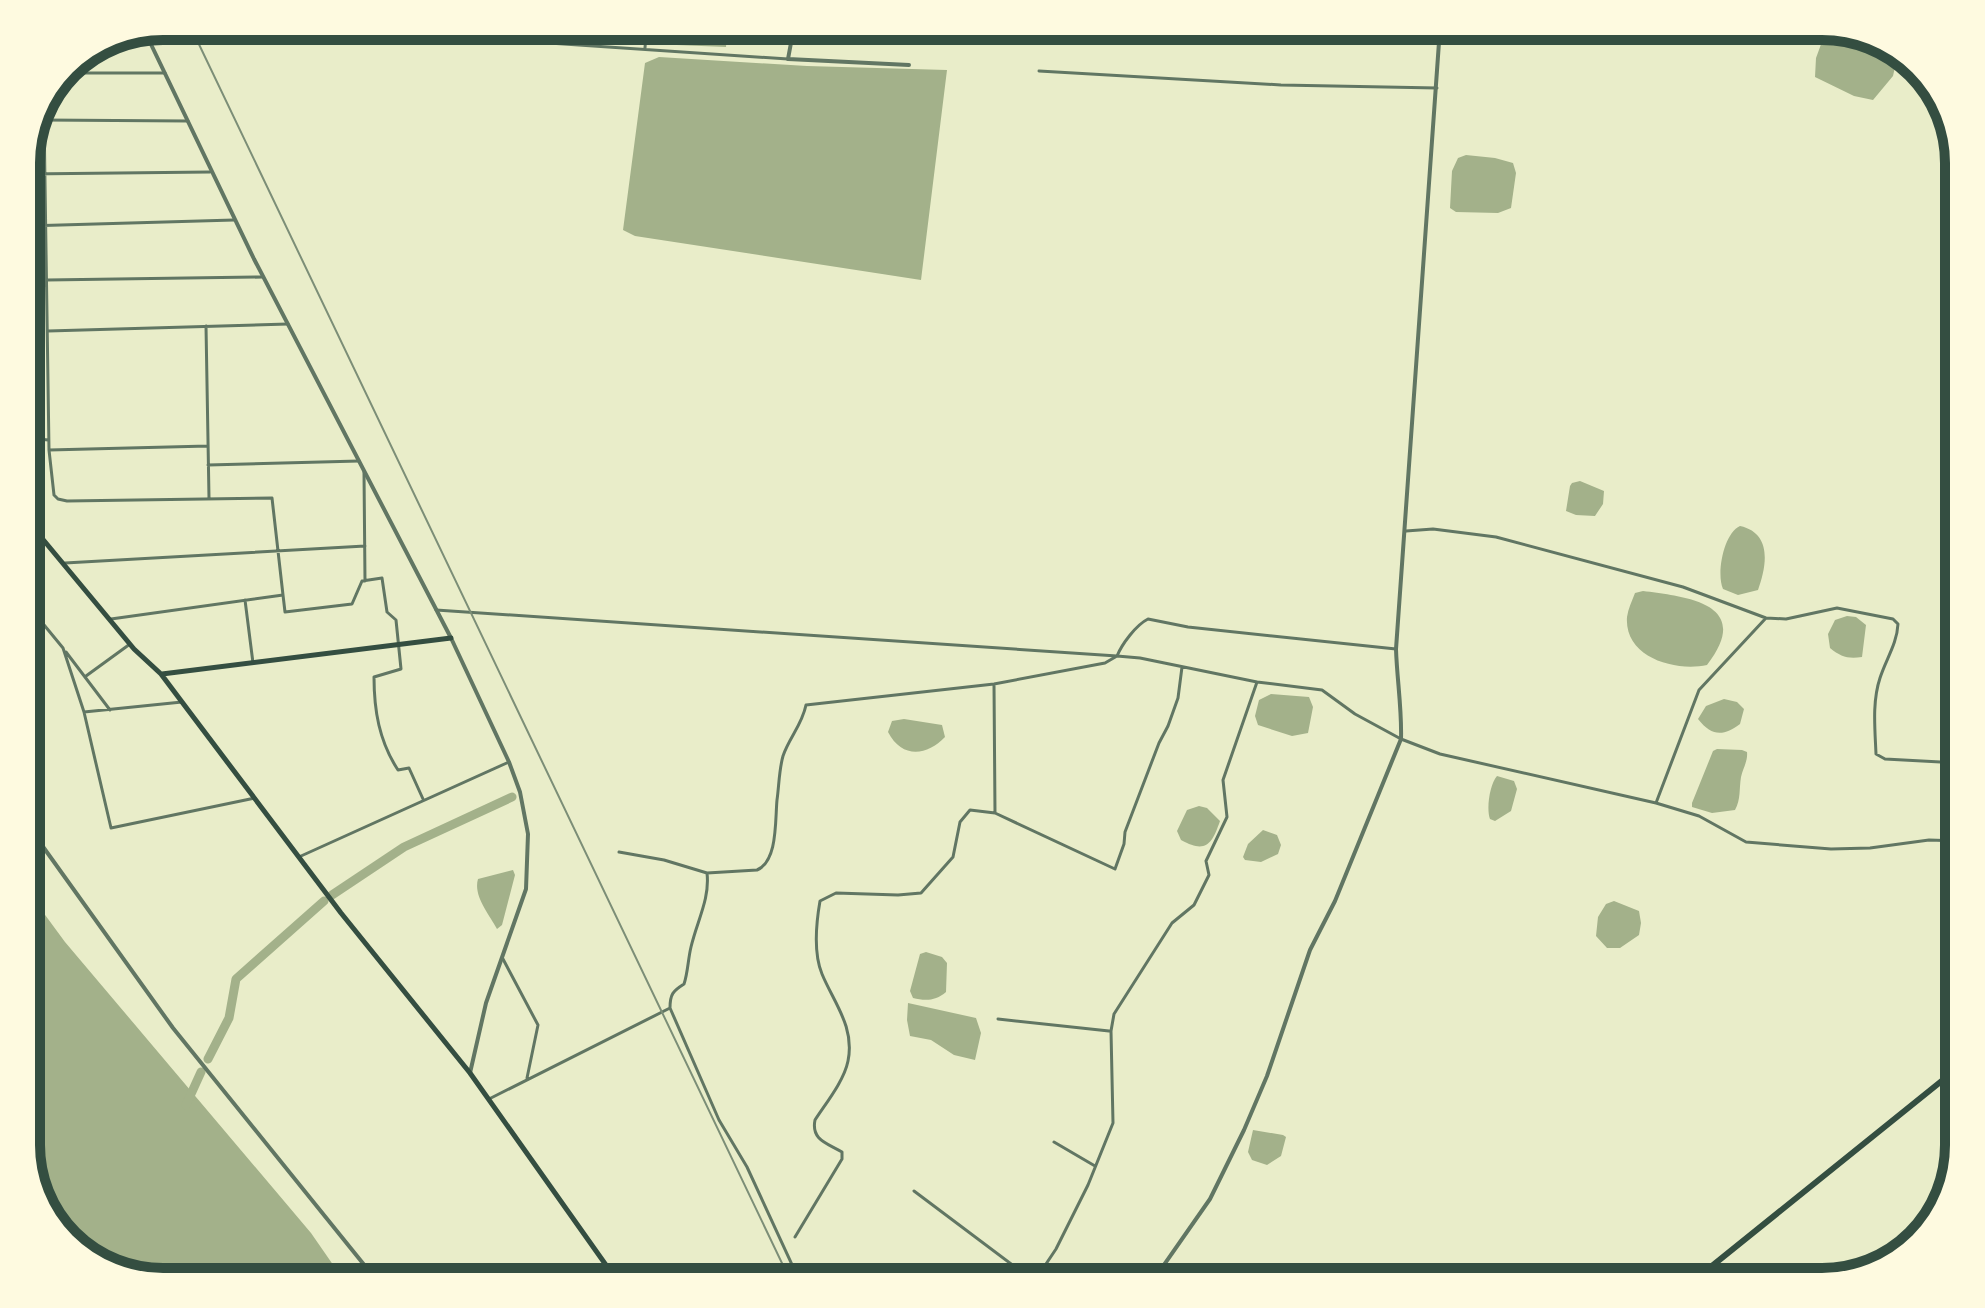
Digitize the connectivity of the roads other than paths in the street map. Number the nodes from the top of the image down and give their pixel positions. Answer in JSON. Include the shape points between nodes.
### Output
{"nodes":[{"id":1,"x":512,"y":40,"type":"edge"},
{"id":2,"x":646,"y":40,"type":"edge"},
{"id":3,"x":792,"y":40,"type":"edge"},
{"id":4,"x":1439,"y":40,"type":"edge"},
{"id":5,"x":149,"y":41,"type":"edge"},
{"id":6,"x":645,"y":48,"type":"junction"},
{"id":7,"x":788,"y":59,"type":"junction"},
{"id":8,"x":909,"y":65,"type":"dead end"},
{"id":9,"x":1039,"y":71,"type":"dead end"},
{"id":10,"x":79,"y":73,"type":"edge"},
{"id":11,"x":165,"y":73,"type":"junction"},
{"id":12,"x":1437,"y":88,"type":"junction"},
{"id":13,"x":49,"y":118,"type":"edge"},
{"id":14,"x":188,"y":121,"type":"junction"},
{"id":15,"x":44,"y":134,"type":"edge"},
{"id":16,"x":212,"y":172,"type":"junction"},
{"id":17,"x":40,"y":174,"type":"edge"},
{"id":18,"x":45,"y":174,"type":"junction"},
{"id":19,"x":235,"y":220,"type":"junction"},
{"id":20,"x":40,"y":226,"type":"edge"},
{"id":21,"x":46,"y":226,"type":"junction"},
{"id":22,"x":263,"y":277,"type":"junction"},
{"id":23,"x":47,"y":280,"type":"junction"},
{"id":24,"x":40,"y":282,"type":"edge"},
{"id":25,"x":47,"y":288,"type":"junction"},
{"id":26,"x":288,"y":324,"type":"junction"},
{"id":27,"x":206,"y":326,"type":"junction"},
{"id":28,"x":48,"y":331,"type":"junction"},
{"id":29,"x":40,"y":439,"type":"edge"},
{"id":30,"x":49,"y":440,"type":"junction"},
{"id":31,"x":208,"y":446,"type":"junction"},
{"id":32,"x":49,"y":450,"type":"junction"},
{"id":33,"x":359,"y":461,"type":"junction"},
{"id":34,"x":208,"y":465,"type":"junction"},
{"id":35,"x":364,"y":472,"type":"junction"},
{"id":36,"x":209,"y":498,"type":"junction"},
{"id":37,"x":1406,"y":531,"type":"junction"},
{"id":38,"x":40,"y":536,"type":"edge"},
{"id":39,"x":365,"y":546,"type":"junction"},
{"id":40,"x":278,"y":550,"type":"junction"},
{"id":41,"x":63,"y":563,"type":"junction"},
{"id":42,"x":365,"y":581,"type":"junction"},
{"id":43,"x":283,"y":595,"type":"junction"},
{"id":44,"x":245,"y":600,"type":"junction"},
{"id":45,"x":436,"y":610,"type":"junction"},
{"id":46,"x":1766,"y":618,"type":"junction"},
{"id":47,"x":111,"y":619,"type":"junction"},
{"id":48,"x":40,"y":620,"type":"edge"},
{"id":49,"x":451,"y":638,"type":"junction"},
{"id":50,"x":130,"y":644,"type":"junction"},
{"id":51,"x":398,"y":645,"type":"junction"},
{"id":52,"x":63,"y":648,"type":"junction"},
{"id":53,"x":1396,"y":649,"type":"junction"},
{"id":54,"x":1117,"y":656,"type":"junction"},
{"id":55,"x":253,"y":663,"type":"junction"},
{"id":56,"x":1182,"y":667,"type":"junction"},
{"id":57,"x":161,"y":674,"type":"junction"},
{"id":58,"x":86,"y":676,"type":"junction"},
{"id":59,"x":1257,"y":682,"type":"junction"},
{"id":60,"x":994,"y":684,"type":"junction"},
{"id":61,"x":182,"y":702,"type":"junction"},
{"id":62,"x":110,"y":710,"type":"junction"},
{"id":63,"x":84,"y":712,"type":"junction"},
{"id":64,"x":1401,"y":739,"type":"junction"},
{"id":65,"x":509,"y":762,"type":"junction"},
{"id":66,"x":1945,"y":762,"type":"edge"},
{"id":67,"x":256,"y":798,"type":"junction"},
{"id":68,"x":423,"y":799,"type":"junction"},
{"id":69,"x":1656,"y":803,"type":"junction"},
{"id":70,"x":995,"y":813,"type":"junction"},
{"id":71,"x":1945,"y":841,"type":"edge"},
{"id":72,"x":40,"y":843,"type":"edge"},
{"id":73,"x":619,"y":852,"type":"dead end"},
{"id":74,"x":299,"y":856,"type":"junction"},
{"id":75,"x":707,"y":873,"type":"junction"},
{"id":76,"x":501,"y":956,"type":"junction"},
{"id":77,"x":670,"y":1008,"type":"junction"},
{"id":78,"x":998,"y":1019,"type":"dead end"},
{"id":79,"x":1111,"y":1031,"type":"junction"},
{"id":80,"x":470,"y":1073,"type":"junction"},
{"id":81,"x":1945,"y":1078,"type":"edge"},
{"id":82,"x":527,"y":1079,"type":"junction"},
{"id":83,"x":489,"y":1099,"type":"junction"},
{"id":84,"x":1054,"y":1142,"type":"dead end"},
{"id":85,"x":1095,"y":1166,"type":"junction"},
{"id":86,"x":914,"y":1191,"type":"dead end"},
{"id":87,"x":795,"y":1237,"type":"dead end"},
{"id":88,"x":367,"y":1268,"type":"edge"},
{"id":89,"x":608,"y":1268,"type":"edge"},
{"id":90,"x":794,"y":1268,"type":"edge"},
{"id":91,"x":1016,"y":1268,"type":"edge"},
{"id":92,"x":1044,"y":1268,"type":"edge"},
{"id":93,"x":1162,"y":1268,"type":"edge"},
{"id":94,"x":1709,"y":1268,"type":"edge"}],
"edges":[{"from":1,"to":6,"type":"street"},
{"from":2,"to":6,"type":"street"},
{"from":3,"to":7,"type":"street"},
{"from":4,"to":12,"type":"street"},
{"from":5,"to":11,"type":"street"},
{"from":6,"to":7,"type":"street"},
{"from":7,"to":8,"type":"street"},
{"from":9,"to":12,"type":"street"},
{"from":10,"to":11,"type":"street"},
{"from":11,"to":14,"type":"street"},
{"from":12,"to":37,"type":"street"},
{"from":13,"to":14,"type":"street"},
{"from":14,"to":16,"type":"street"},
{"from":15,"to":18,"type":"street"},
{"from":16,"to":18,"type":"street"},
{"from":16,"to":19,"type":"street"},
{"from":17,"to":18,"type":"street"},
{"from":18,"to":21,"type":"street"},
{"from":19,"to":21,"type":"street"},
{"from":19,"to":22,"type":"street"},
{"from":20,"to":21,"type":"street"},
{"from":21,"to":23,"type":"street"},
{"from":22,"to":23,"type":"street"},
{"from":22,"to":26,"type":"street"},
{"from":23,"to":25,"type":"street"},
{"from":24,"to":25,"type":"street"},
{"from":25,"to":28,"type":"street"},
{"from":26,"to":27,"type":"street"},
{"from":26,"to":33,"type":"street"},
{"from":27,"to":28,"type":"street"},
{"from":27,"to":31,"type":"street"},
{"from":28,"to":30,"type":"street"},
{"from":29,"to":30,"type":"street"},
{"from":30,"to":32,"type":"street"},
{"from":31,"to":32,"type":"street"},
{"from":31,"to":34,"type":"street"},
{"from":32,"to":36,"type":"street","via":[[52,489],[58,499]]},
{"from":33,"to":34,"type":"street"},
{"from":33,"to":35,"type":"street"},
{"from":34,"to":36,"type":"street"},
{"from":35,"to":39,"type":"street"},
{"from":35,"to":45,"type":"street"},
{"from":36,"to":40,"type":"street","via":[[272,498]]},
{"from":37,"to":46,"type":"street","via":[[1496,537],[1683,587]]},
{"from":37,"to":53,"type":"street"},
{"from":38,"to":41,"type":"main road"},
{"from":39,"to":40,"type":"street"},
{"from":39,"to":42,"type":"street"},
{"from":40,"to":41,"type":"street"},
{"from":40,"to":43,"type":"street"},
{"from":41,"to":47,"type":"main road"},
{"from":42,"to":43,"type":"street","via":[[352,604],[285,612]]},
{"from":42,"to":51,"type":"street","via":[[382,578]]},
{"from":43,"to":44,"type":"street"},
{"from":44,"to":47,"type":"street"},
{"from":44,"to":55,"type":"street"},
{"from":45,"to":49,"type":"street"},
{"from":45,"to":54,"type":"street"},
{"from":46,"to":66,"type":"street","via":[[1837,608],[1893,619],[1897,637],[1879,680],[1874,716],[1876,754]]},
{"from":46,"to":69,"type":"street","via":[[1699,690]]},
{"from":47,"to":50,"type":"main road"},
{"from":48,"to":52,"type":"street"},
{"from":49,"to":51,"type":"main road"},
{"from":49,"to":65,"type":"street"},
{"from":50,"to":57,"type":"main road"},
{"from":50,"to":58,"type":"street"},
{"from":51,"to":55,"type":"main road"},
{"from":51,"to":68,"type":"street","via":[[401,669],[374,677],[374,706],[394,763],[401,770],[409,768]]},
{"from":52,"to":58,"type":"street"},
{"from":52,"to":63,"type":"street"},
{"from":53,"to":54,"type":"street","via":[[1148,619]]},
{"from":53,"to":64,"type":"street"},
{"from":54,"to":56,"type":"street"},
{"from":54,"to":60,"type":"street","via":[[1105,663]]},
{"from":55,"to":57,"type":"main road"},
{"from":56,"to":59,"type":"street"},
{"from":56,"to":70,"type":"street","via":[[1178,698],[1115,869]]},
{"from":57,"to":61,"type":"main road"},
{"from":58,"to":62,"type":"street"},
{"from":59,"to":64,"type":"street","via":[[1322,690]]},
{"from":59,"to":79,"type":"street","via":[[1226,765],[1227,817],[1206,861],[1209,875],[1194,905],[1172,923],[1114,1014]]},
{"from":60,"to":70,"type":"street"},
{"from":60,"to":75,"type":"street","via":[[806,705],[784,756],[764,866]]},
{"from":61,"to":62,"type":"street"},
{"from":61,"to":67,"type":"main road"},
{"from":62,"to":63,"type":"street"},
{"from":63,"to":67,"type":"street","via":[[111,828]]},
{"from":64,"to":69,"type":"street","via":[[1440,754]]},
{"from":64,"to":93,"type":"street","via":[[1310,950],[1244,1130],[1210,1199]]},
{"from":65,"to":68,"type":"street"},
{"from":65,"to":76,"type":"street","via":[[526,816],[528,874]]},
{"from":67,"to":74,"type":"main road"},
{"from":68,"to":74,"type":"street"},
{"from":69,"to":71,"type":"street","via":[[1699,816],[1746,842],[1831,849]]},
{"from":70,"to":87,"type":"street","via":[[970,810],[960,822],[953,857],[921,893],[836,893],[820,901],[818,959],[843,1013],[849,1040],[848,1062],[813,1129],[820,1140],[842,1152],[842,1159]]},
{"from":72,"to":88,"type":"street","via":[[173,1028]]},
{"from":73,"to":75,"type":"street"},
{"from":74,"to":80,"type":"main road"},
{"from":75,"to":77,"type":"street","via":[[709,886],[686,977],[673,991]]},
{"from":76,"to":80,"type":"street"},
{"from":76,"to":82,"type":"street","via":[[538,1025]]},
{"from":77,"to":82,"type":"street"},
{"from":77,"to":90,"type":"street"},
{"from":78,"to":79,"type":"street"},
{"from":79,"to":85,"type":"street","via":[[1113,1123]]},
{"from":80,"to":83,"type":"main road"},
{"from":81,"to":94,"type":"highway"},
{"from":82,"to":83,"type":"street"},
{"from":83,"to":89,"type":"main road"},
{"from":84,"to":85,"type":"street"},
{"from":85,"to":92,"type":"street"},
{"from":86,"to":91,"type":"street"}]}
